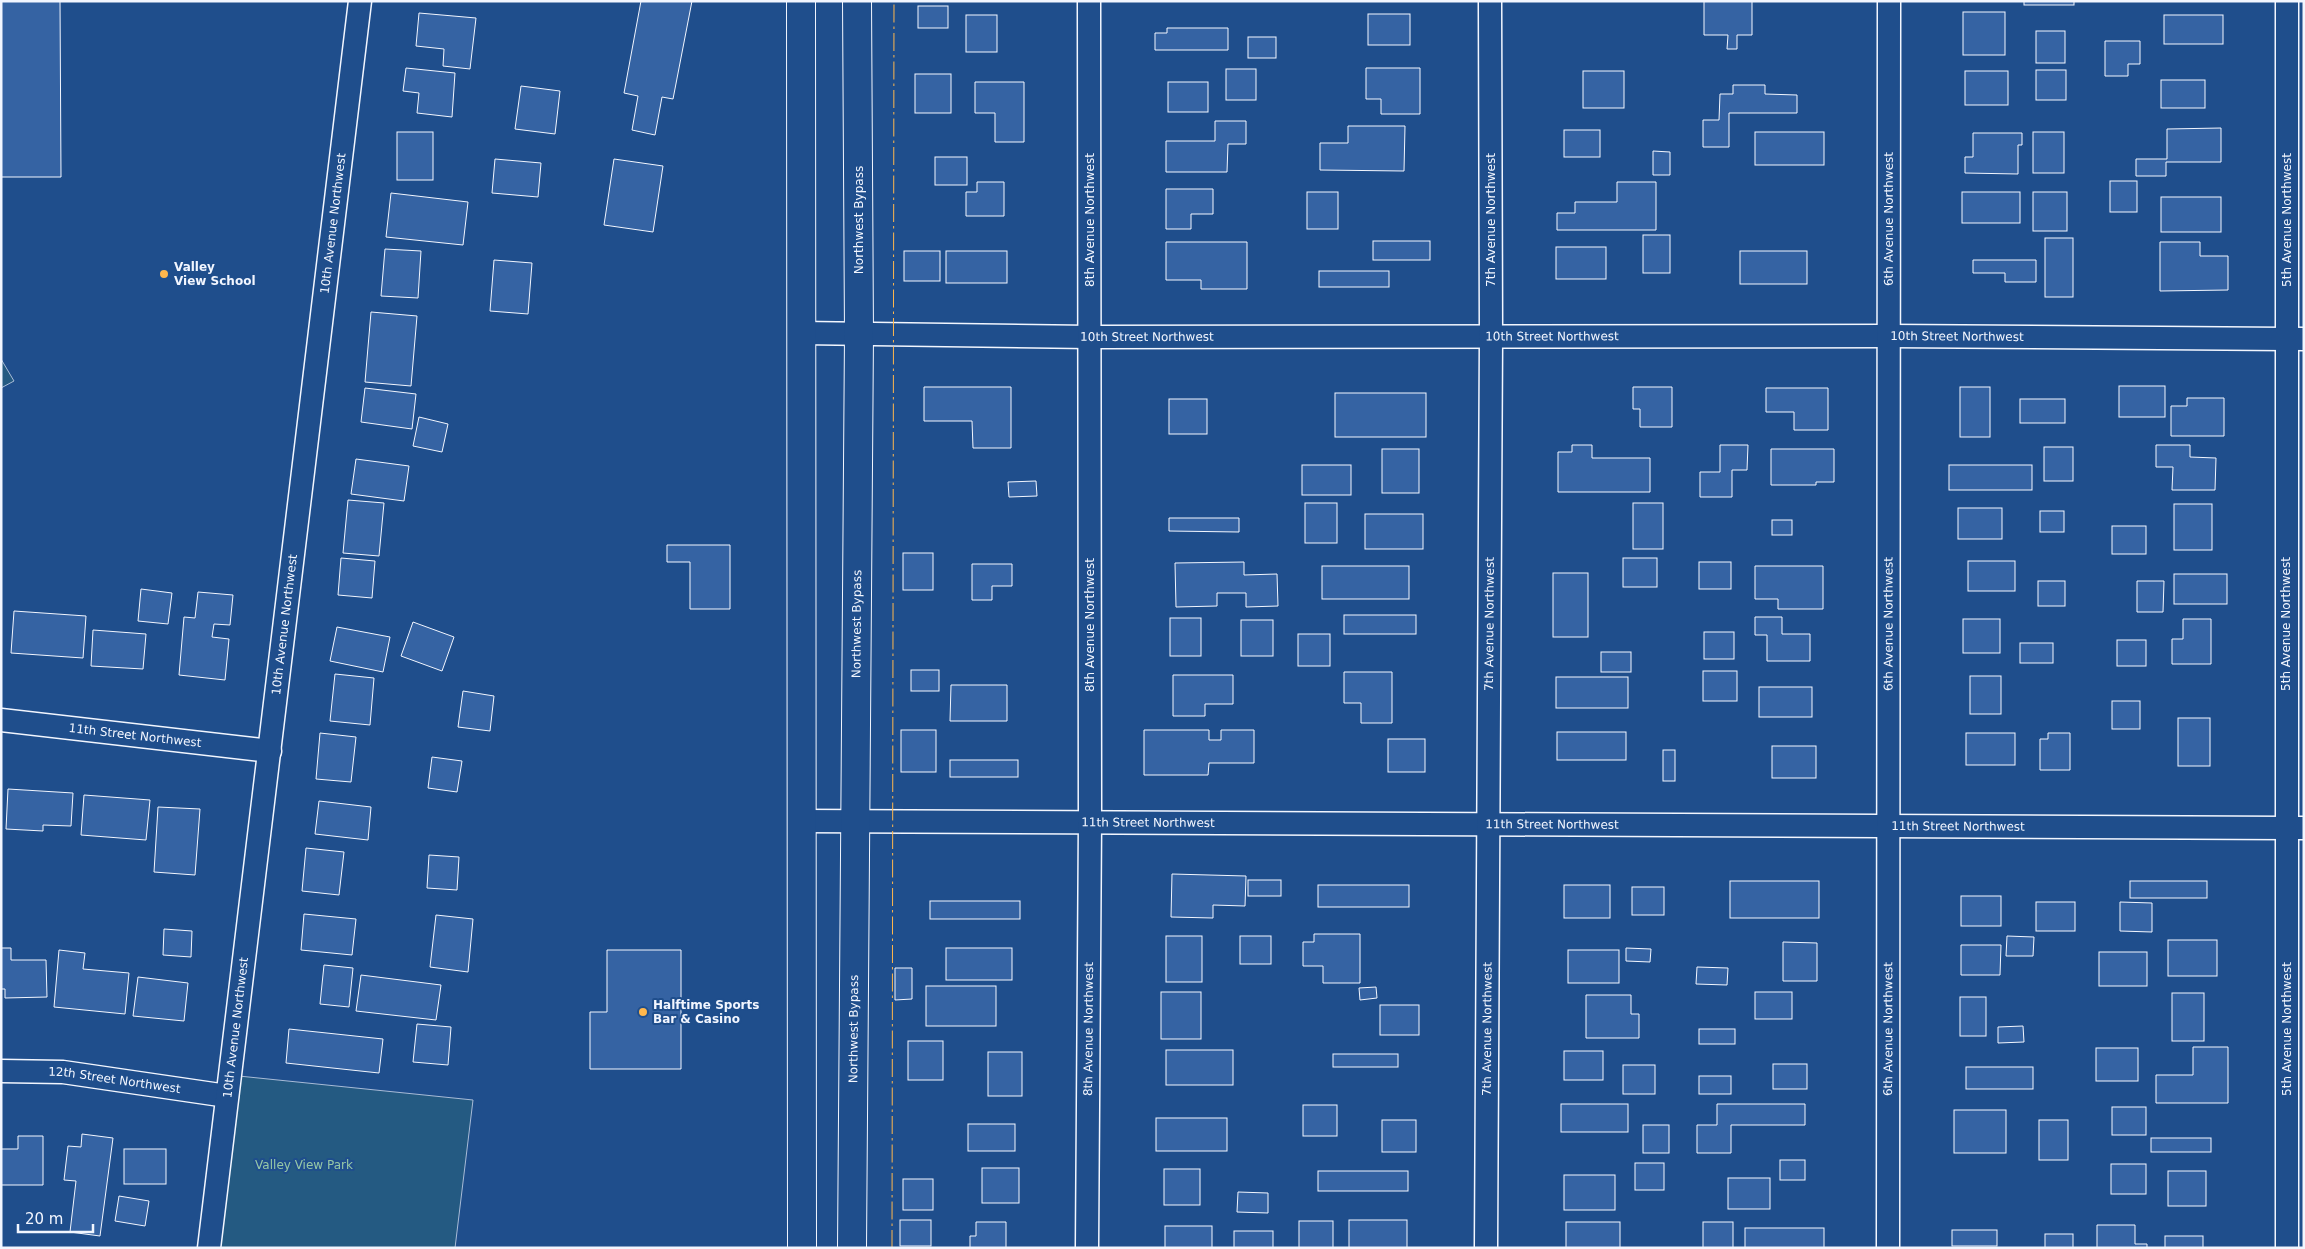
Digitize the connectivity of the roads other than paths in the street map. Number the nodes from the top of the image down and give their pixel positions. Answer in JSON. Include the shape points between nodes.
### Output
{"nodes":[{"id":1,"x":360,"y":1,"type":"edge"},
{"id":2,"x":801,"y":1,"type":"edge"},
{"id":3,"x":857,"y":1,"type":"edge"},
{"id":4,"x":1089,"y":1,"type":"edge"},
{"id":5,"x":1490,"y":1,"type":"edge"},
{"id":6,"x":1889,"y":1,"type":"edge"},
{"id":7,"x":2287,"y":1,"type":"edge"},
{"id":8,"x":801,"y":333,"type":"junction"},
{"id":9,"x":859,"y":334,"type":"junction"},
{"id":10,"x":1889,"y":336,"type":"junction"},
{"id":11,"x":1090,"y":337,"type":"junction"},
{"id":12,"x":1491,"y":337,"type":"junction"},
{"id":13,"x":2295,"y":339,"type":"edge"},
{"id":14,"x":1,"y":720,"type":"edge"},
{"id":15,"x":270,"y":751,"type":"junction"},
{"id":16,"x":800,"y":821,"type":"junction"},
{"id":17,"x":856,"y":821,"type":"junction"},
{"id":18,"x":1090,"y":821,"type":"junction"},
{"id":19,"x":1487,"y":825,"type":"junction"},
{"id":20,"x":1887,"y":825,"type":"junction"},
{"id":21,"x":2295,"y":828,"type":"edge"},
{"id":22,"x":1,"y":1071,"type":"edge"},
{"id":23,"x":227,"y":1096,"type":"junction"},
{"id":24,"x":209,"y":1248,"type":"edge"},
{"id":25,"x":802,"y":1248,"type":"edge"},
{"id":26,"x":852,"y":1248,"type":"edge"},
{"id":27,"x":1087,"y":1248,"type":"edge"},
{"id":28,"x":1486,"y":1248,"type":"edge"},
{"id":29,"x":1888,"y":1248,"type":"edge"},
{"id":30,"x":2287,"y":1248,"type":"edge"}],
"edges":[{"from":1,"to":15,"type":"street","name":"10th Avenue Northwest"},
{"from":2,"to":8,"type":"main road"},
{"from":3,"to":9,"type":"main road","name":"Northwest Bypass"},
{"from":4,"to":11,"type":"street","name":"8th Avenue Northwest"},
{"from":5,"to":12,"type":"street","name":"7th Avenue Northwest"},
{"from":6,"to":10,"type":"street","name":"6th Avenue Northwest"},
{"from":7,"to":13,"type":"street","name":"5th Avenue Northwest"},
{"from":8,"to":9,"type":"street","name":"10th Street Northwest"},
{"from":8,"to":16,"type":"main road"},
{"from":9,"to":11,"type":"street","name":"10th Street Northwest"},
{"from":9,"to":17,"type":"main road","name":"Northwest Bypass"},
{"from":10,"to":12,"type":"street","name":"10th Street Northwest"},
{"from":10,"to":13,"type":"street","name":"10th Street Northwest"},
{"from":10,"to":20,"type":"street","name":"6th Avenue Northwest"},
{"from":11,"to":12,"type":"street","name":"10th Street Northwest"},
{"from":11,"to":18,"type":"street","name":"8th Avenue Northwest"},
{"from":12,"to":19,"type":"street","name":"7th Avenue Northwest"},
{"from":13,"to":21,"type":"street","name":"5th Avenue Northwest"},
{"from":14,"to":15,"type":"street","name":"11th Street Northwest"},
{"from":15,"to":23,"type":"street","name":"10th Avenue Northwest"},
{"from":16,"to":17,"type":"street","name":"11th Street Northwest"},
{"from":16,"to":25,"type":"main road"},
{"from":17,"to":18,"type":"street","name":"11th Street Northwest"},
{"from":17,"to":26,"type":"main road","name":"Northwest Bypass"},
{"from":18,"to":19,"type":"street","name":"11th Street Northwest"},
{"from":18,"to":27,"type":"street","name":"8th Avenue Northwest"},
{"from":19,"to":20,"type":"street","name":"11th Street Northwest"},
{"from":19,"to":28,"type":"street","name":"7th Avenue Northwest"},
{"from":20,"to":21,"type":"street","name":"11th Street Northwest"},
{"from":20,"to":29,"type":"street","name":"6th Avenue Northwest"},
{"from":21,"to":30,"type":"street","name":"5th Avenue Northwest"},
{"from":22,"to":23,"type":"street","name":"12th Street Northwest","via":[[63,1072]]},
{"from":23,"to":24,"type":"street","name":"10th Avenue Northwest"}]}
